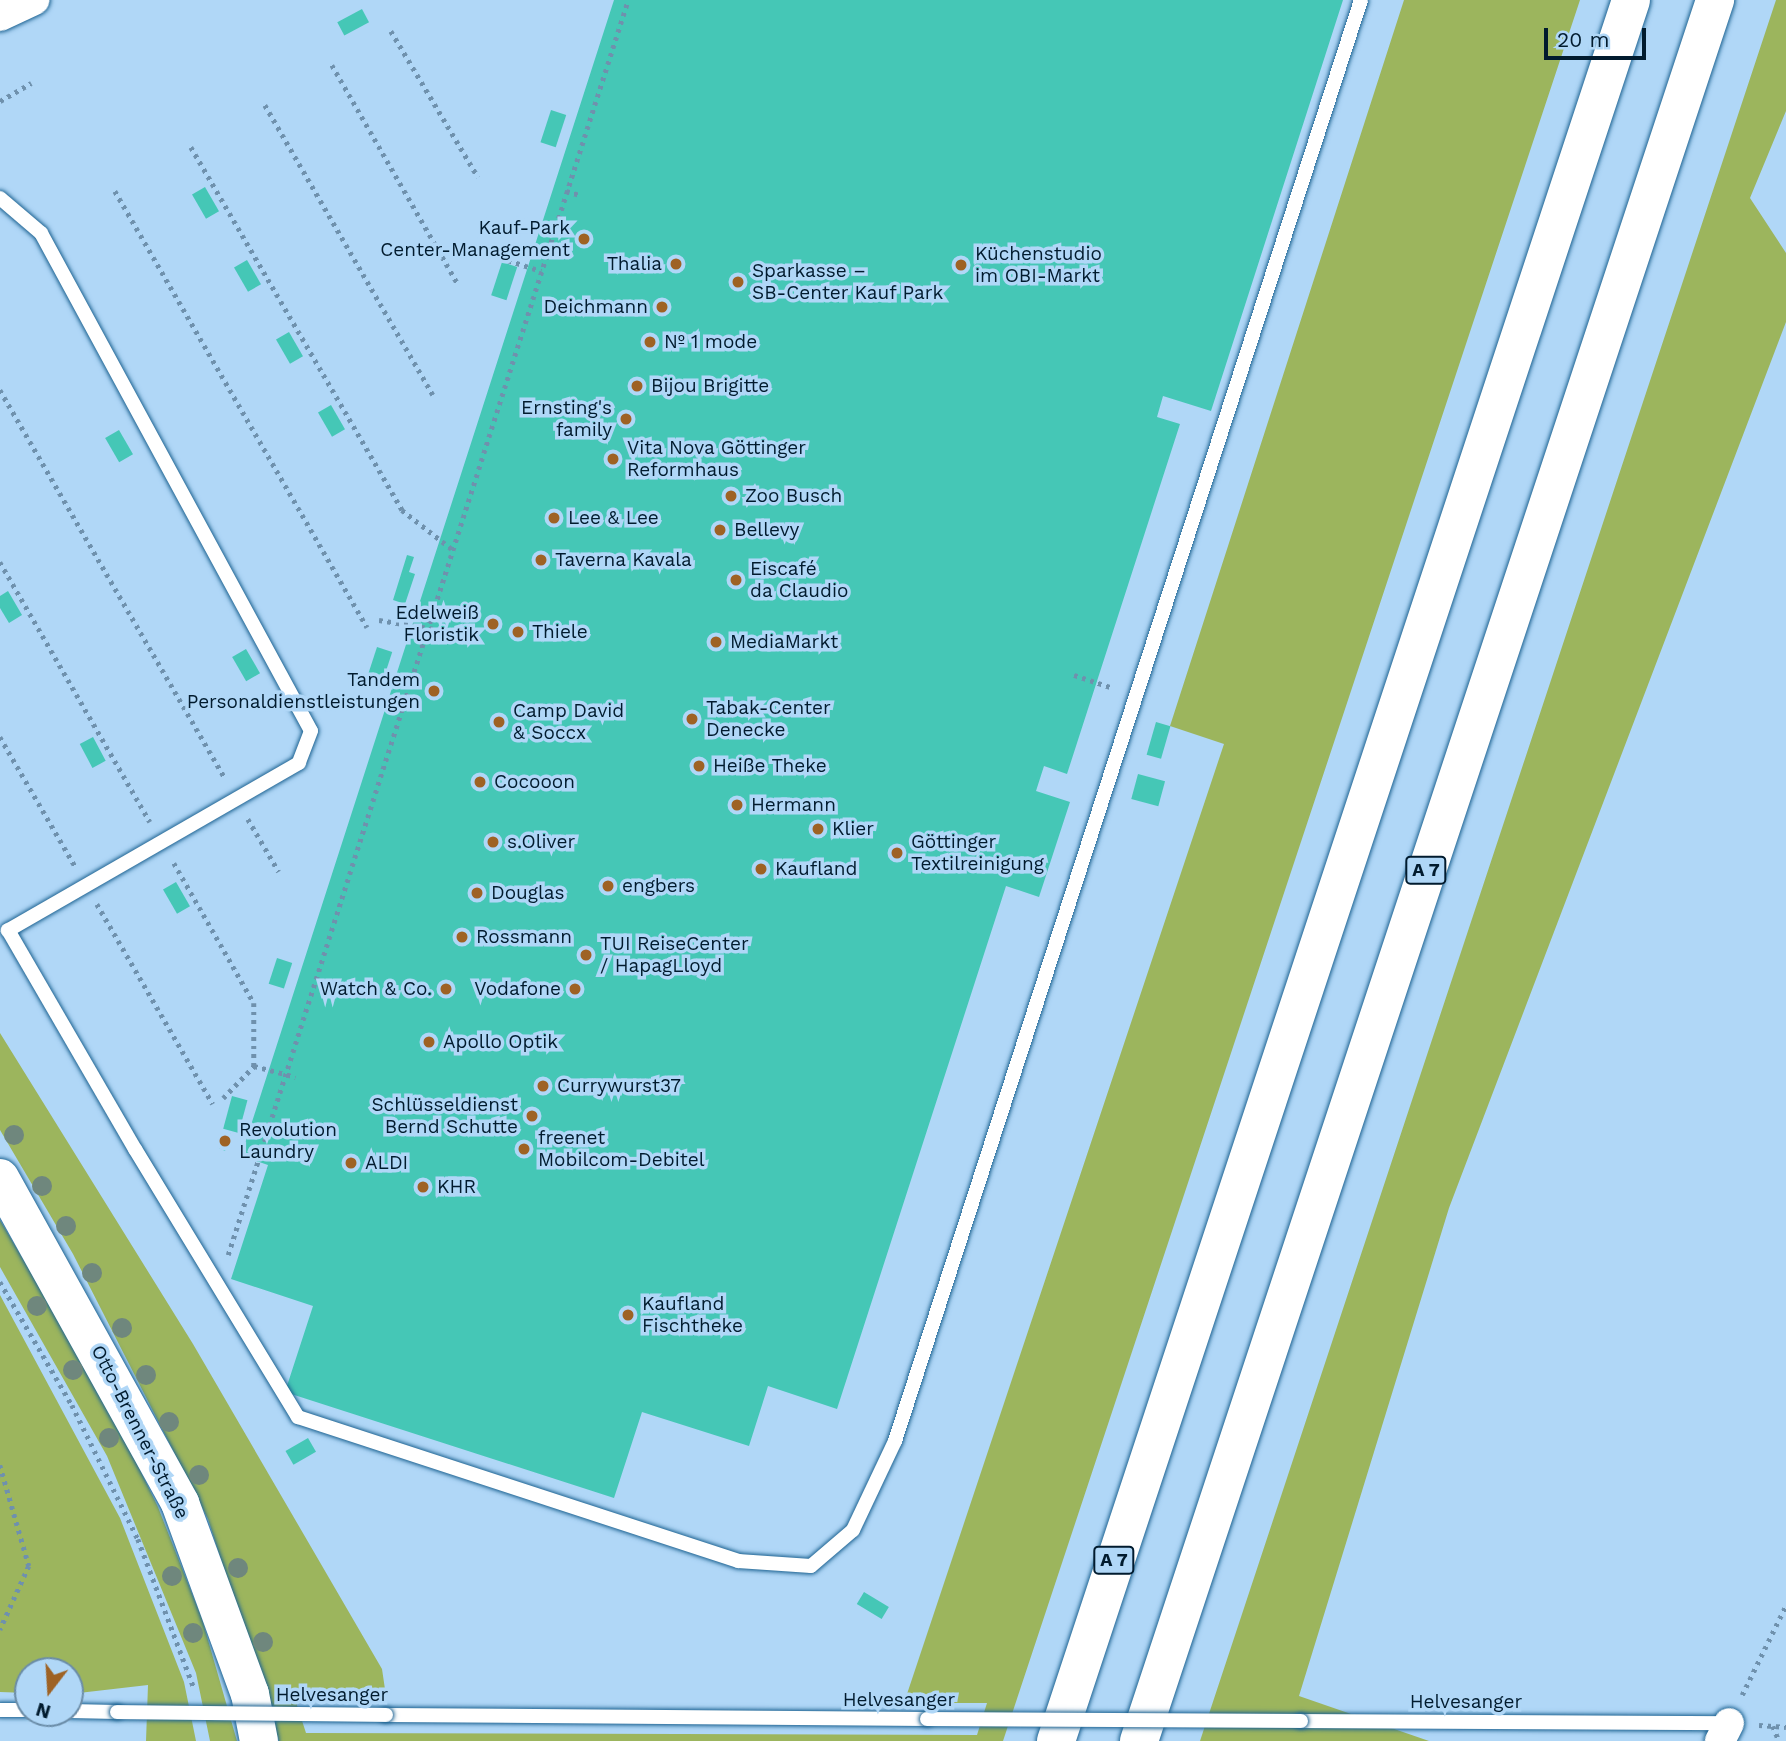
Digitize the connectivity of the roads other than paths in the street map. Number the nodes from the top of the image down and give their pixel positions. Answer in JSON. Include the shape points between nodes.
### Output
{"nodes":[{"id":1,"x":34,"y":0,"type":"edge"},
{"id":2,"x":1361,"y":0,"type":"edge"},
{"id":3,"x":1631,"y":0,"type":"edge"},
{"id":4,"x":1715,"y":0,"type":"edge"},
{"id":5,"x":0,"y":16,"type":"edge"},
{"id":6,"x":0,"y":198,"type":"edge"},
{"id":7,"x":0,"y":1178,"type":"edge"},
{"id":8,"x":84,"y":1711,"type":"edge"},
{"id":9,"x":1724,"y":1732,"type":"edge"},
{"id":10,"x":259,"y":1741,"type":"edge"},
{"id":11,"x":1056,"y":1741,"type":"edge"},
{"id":12,"x":1139,"y":1741,"type":"edge"}],
"edges":[{"from":1,"to":5,"type":"street"},
{"from":2,"to":6,"type":"lane","via":[[895,1441],[853,1530],[832,1553],[811,1566],[738,1561],[299,1417],[218,1289],[8,930],[299,763],[311,731],[41,233]]},
{"from":3,"to":11,"type":"main road","number":"A 7"},
{"from":4,"to":12,"type":"main road","number":"A 7"},
{"from":7,"to":10,"type":"main road","name":"Otto-Brenner-Straße","via":[[180,1503],[250,1695]]},
{"from":8,"to":9,"type":"lane","name":"Helvesanger","bridge":true,"via":[[1301,1721]]}]}
